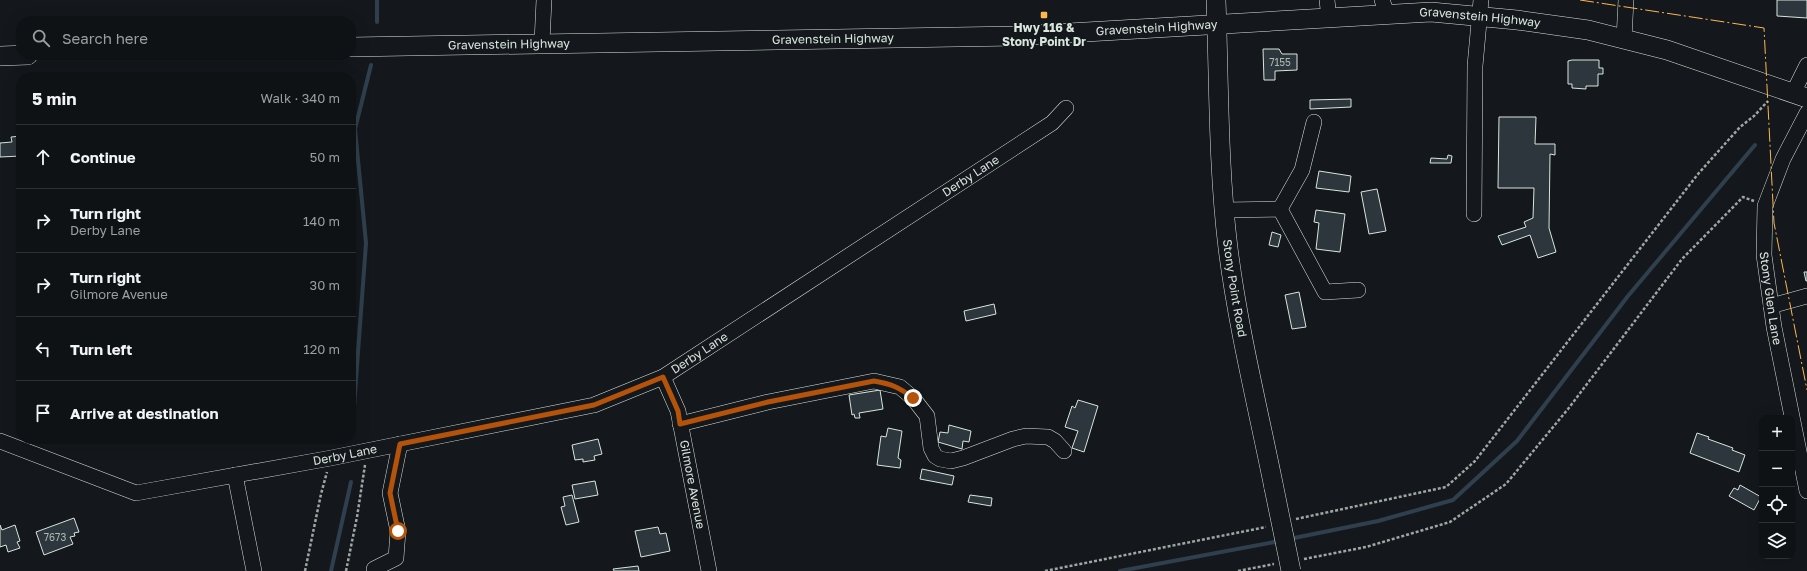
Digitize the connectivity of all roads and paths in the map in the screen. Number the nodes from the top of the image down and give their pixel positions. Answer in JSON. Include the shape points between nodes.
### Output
{"nodes":[{"id":1,"x":544,"y":0,"type":"edge"},
{"id":2,"x":1216,"y":0,"type":"edge"},
{"id":3,"x":1626,"y":0,"type":"edge"},
{"id":4,"x":1385,"y":7,"type":"edge"},
{"id":5,"x":1480,"y":8,"type":"edge"},
{"id":6,"x":1328,"y":9,"type":"edge"},
{"id":7,"x":1216,"y":24,"type":"junction"},
{"id":8,"x":1624,"y":39,"type":"junction"},
{"id":9,"x":542,"y":42,"type":"junction"},
{"id":10,"x":356,"y":47,"type":"edge"},
{"id":11,"x":16,"y":55,"type":"edge"},
{"id":12,"x":0,"y":56,"type":"edge"},
{"id":13,"x":1807,"y":65,"type":"edge"},
{"id":14,"x":1793,"y":93,"type":"edge"},
{"id":15,"x":1066,"y":108,"type":"dead end"},
{"id":16,"x":1807,"y":113,"type":"edge"},
{"id":17,"x":1314,"y":122,"type":"dead end"},
{"id":18,"x":1765,"y":206,"type":"junction"},
{"id":19,"x":1280,"y":209,"type":"junction"},
{"id":20,"x":1224,"y":210,"type":"junction"},
{"id":21,"x":1474,"y":214,"type":"dead end"},
{"id":22,"x":1358,"y":290,"type":"dead end"},
{"id":23,"x":1807,"y":296,"type":"edge"},
{"id":24,"x":1771,"y":306,"type":"junction"},
{"id":25,"x":663,"y":377,"type":"junction"},
{"id":26,"x":680,"y":424,"type":"junction"},
{"id":27,"x":0,"y":441,"type":"edge"},
{"id":28,"x":400,"y":444,"type":"junction"},
{"id":29,"x":367,"y":451,"type":"junction"},
{"id":30,"x":1064,"y":451,"type":"dead end"},
{"id":31,"x":331,"y":458,"type":"junction"},
{"id":32,"x":235,"y":475,"type":"junction"},
{"id":33,"x":1807,"y":491,"type":"edge"},
{"id":34,"x":1295,"y":520,"type":"dead end"},
{"id":35,"x":1273,"y":525,"type":"dead end"},
{"id":36,"x":1288,"y":565,"type":"edge"},
{"id":37,"x":374,"y":569,"type":"dead end"},
{"id":38,"x":707,"y":570,"type":"edge"},
{"id":39,"x":254,"y":571,"type":"edge"},
{"id":40,"x":305,"y":571,"type":"edge"},
{"id":41,"x":346,"y":571,"type":"edge"},
{"id":42,"x":1045,"y":571,"type":"edge"},
{"id":43,"x":1238,"y":571,"type":"edge"}],
"edges":[{"from":1,"to":9,"type":"street"},
{"from":2,"to":7,"type":"main road","name":"Stony Point Road"},
{"from":3,"to":8,"type":"street"},
{"from":4,"to":5,"type":"main road","name":"Gravenstein Highway","via":[[1431,12]]},
{"from":4,"to":6,"type":"main road","name":"Gravenstein Highway"},
{"from":5,"to":8,"type":"main road","name":"Gravenstein Highway","via":[[1517,20],[1588,30]]},
{"from":5,"to":21,"type":"street","via":[[1475,66]]},
{"from":6,"to":7,"type":"main road","name":"Gravenstein Highway"},
{"from":7,"to":9,"type":"main road","name":"Gravenstein Highway","via":[[1001,36]]},
{"from":7,"to":20,"type":"main road","name":"Stony Point Road"},
{"from":8,"to":14,"type":"main road","name":"Gravenstein Highway","via":[[1667,50]]},
{"from":9,"to":10,"type":"main road","name":"Gravenstein Highway"},
{"from":11,"to":12,"type":"main road"},
{"from":13,"to":14,"type":"street"},
{"from":14,"to":34,"type":"path","via":[[1740,127],[1698,174],[1475,461],[1446,487]]},
{"from":15,"to":25,"type":"street","name":"Derby Lane","via":[[1052,123]]},
{"from":16,"to":18,"type":"street","name":"Stony Glen Lane","via":[[1783,159]]},
{"from":17,"to":19,"type":"street","via":[[1302,170]]},
{"from":18,"to":24,"type":"street","name":"Stony Glen Lane","via":[[1764,256]]},
{"from":18,"to":36,"type":"path","via":[[1743,197],[1682,259],[1568,409],[1506,484],[1450,522],[1366,547]]},
{"from":19,"to":20,"type":"street"},
{"from":19,"to":22,"type":"street","via":[[1325,292]]},
{"from":20,"to":36,"type":"main road","name":"Stony Point Road","bridge":true,"via":[[1234,291]]},
{"from":23,"to":24,"type":"street"},
{"from":24,"to":33,"type":"street","name":"Stony Glen Lane"},
{"from":25,"to":26,"type":"street","name":"Gilmore Avenue","via":[[678,411]]},
{"from":25,"to":28,"type":"street","name":"Derby Lane","via":[[594,405]]},
{"from":26,"to":30,"type":"street","via":[[768,402],[874,381],[900,388],[913,398],[927,416],[931,448],[934,456],[940,459],[951,461],[963,458],[1026,436],[1048,437]]},
{"from":26,"to":38,"type":"street","name":"Gilmore Avenue"},
{"from":27,"to":32,"type":"street","name":"Derby Lane","via":[[136,493]]},
{"from":28,"to":29,"type":"street","name":"Derby Lane"},
{"from":28,"to":37,"type":"street","via":[[390,493],[398,531],[396,558]]},
{"from":29,"to":31,"type":"street","name":"Derby Lane"},
{"from":29,"to":41,"type":"path"},
{"from":31,"to":32,"type":"street","name":"Derby Lane"},
{"from":31,"to":40,"type":"path","via":[[320,494]]},
{"from":32,"to":39,"type":"street"},
{"from":35,"to":42,"type":"path"},
{"from":36,"to":43,"type":"path"}]}
